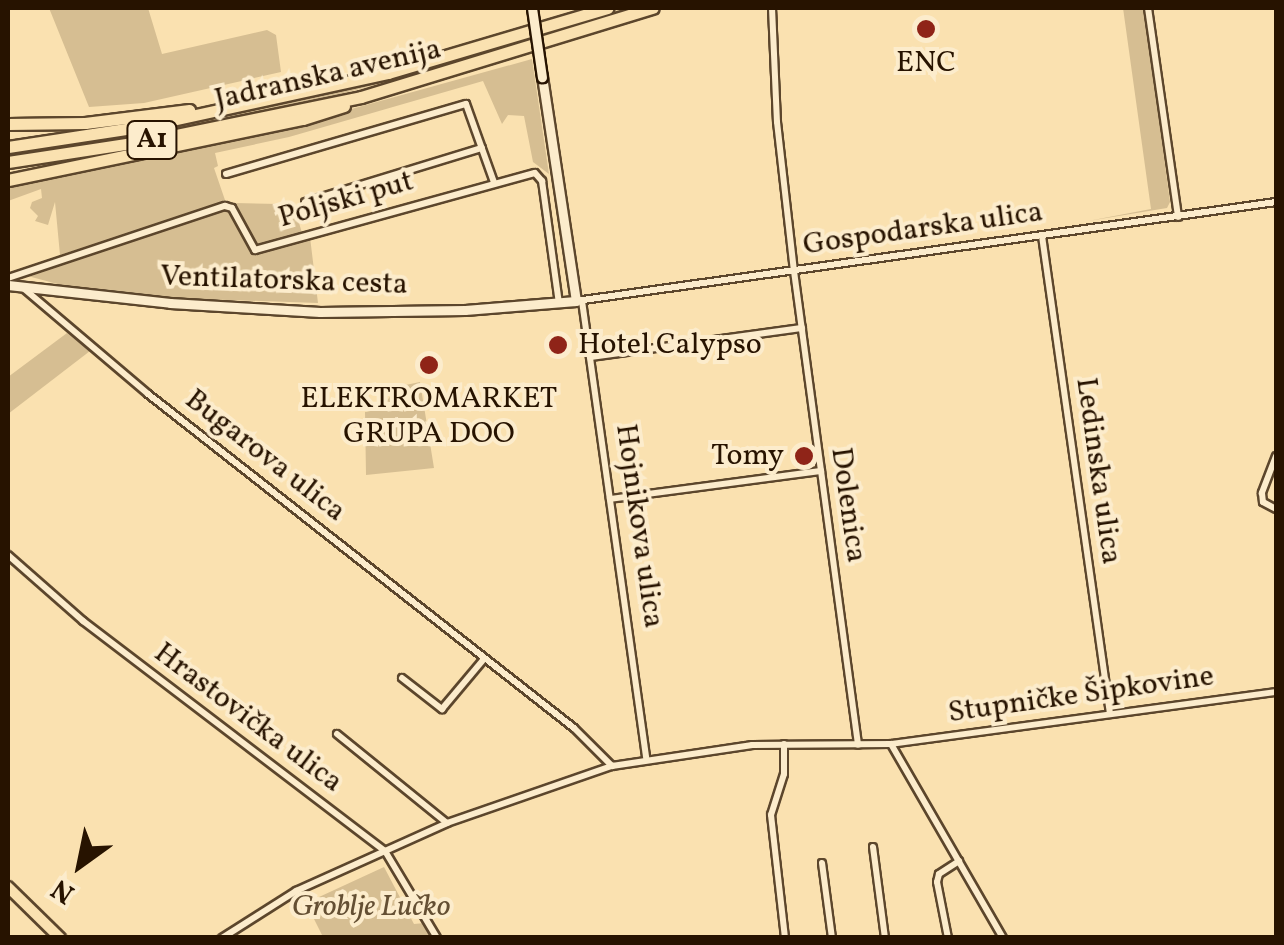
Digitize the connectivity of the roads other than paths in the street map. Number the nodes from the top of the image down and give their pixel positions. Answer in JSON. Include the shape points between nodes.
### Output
{"nodes":[{"id":1,"x":532,"y":8,"type":"edge"},
{"id":2,"x":608,"y":8,"type":"edge"},
{"id":3,"x":654,"y":8,"type":"edge"},
{"id":4,"x":772,"y":8,"type":"edge"},
{"id":5,"x":1148,"y":8,"type":"edge"},
{"id":6,"x":362,"y":97,"type":"junction"},
{"id":7,"x":273,"y":100,"type":"junction"},
{"id":8,"x":8,"y":124,"type":"edge"},
{"id":9,"x":8,"y":147,"type":"edge"},
{"id":10,"x":482,"y":148,"type":"junction"},
{"id":11,"x":8,"y":162,"type":"edge"},
{"id":12,"x":226,"y":174,"type":"dead end"},
{"id":13,"x":8,"y":180,"type":"edge"},
{"id":14,"x":494,"y":182,"type":"junction"},
{"id":15,"x":305,"y":202,"type":"dead end"},
{"id":16,"x":1276,"y":202,"type":"edge"},
{"id":17,"x":1178,"y":217,"type":"junction"},
{"id":18,"x":1042,"y":236,"type":"junction"},
{"id":19,"x":794,"y":270,"type":"junction"},
{"id":20,"x":8,"y":282,"type":"edge"},
{"id":21,"x":21,"y":286,"type":"junction"},
{"id":22,"x":579,"y":301,"type":"junction"},
{"id":23,"x":560,"y":303,"type":"junction"},
{"id":24,"x":802,"y":328,"type":"junction"},
{"id":25,"x":590,"y":357,"type":"junction"},
{"id":26,"x":1276,"y":456,"type":"edge"},
{"id":27,"x":821,"y":471,"type":"junction"},
{"id":28,"x":610,"y":500,"type":"junction"},
{"id":29,"x":1276,"y":510,"type":"edge"},
{"id":30,"x":8,"y":555,"type":"edge"},
{"id":31,"x":484,"y":659,"type":"junction"},
{"id":32,"x":402,"y":678,"type":"dead end"},
{"id":33,"x":1276,"y":692,"type":"edge"},
{"id":34,"x":1110,"y":712,"type":"junction"},
{"id":35,"x":337,"y":734,"type":"dead end"},
{"id":36,"x":784,"y":744,"type":"junction"},
{"id":37,"x":891,"y":744,"type":"junction"},
{"id":38,"x":858,"y":745,"type":"junction"},
{"id":39,"x":646,"y":758,"type":"junction"},
{"id":40,"x":612,"y":766,"type":"junction"},
{"id":41,"x":447,"y":823,"type":"junction"},
{"id":42,"x":873,"y":847,"type":"dead end"},
{"id":43,"x":385,"y":852,"type":"junction"},
{"id":44,"x":959,"y":861,"type":"junction"},
{"id":45,"x":822,"y":862,"type":"dead end"},
{"id":46,"x":8,"y":887,"type":"edge"},
{"id":47,"x":60,"y":938,"type":"edge"},
{"id":48,"x":222,"y":938,"type":"edge"},
{"id":49,"x":436,"y":938,"type":"edge"},
{"id":50,"x":785,"y":938,"type":"edge"},
{"id":51,"x":832,"y":938,"type":"edge"},
{"id":52,"x":885,"y":938,"type":"edge"},
{"id":53,"x":948,"y":938,"type":"edge"},
{"id":54,"x":1003,"y":938,"type":"edge"}],
"edges":[{"from":1,"to":22,"type":"main road","name":"Hojnikova ulica","bridge":true},
{"from":2,"to":7,"type":"highway","name":"Jadranska avenija","number":"A1"},
{"from":3,"to":6,"type":"highway","name":"Jadranska avenija","number":"A1"},
{"from":4,"to":19,"type":"street","name":"Dolenica","via":[[776,122]]},
{"from":5,"to":17,"type":"street"},
{"from":6,"to":11,"type":"highway","name":"Jadranska avenija","number":"A1"},
{"from":6,"to":13,"type":"highway","via":[[332,112]]},
{"from":7,"to":8,"type":"highway","via":[[85,123]]},
{"from":7,"to":9,"type":"highway","name":"Jadranska avenija","number":"A1"},
{"from":10,"to":12,"type":"street","name":"Poljski put","via":[[466,104]]},
{"from":10,"to":14,"type":"street","name":"Poljski put"},
{"from":10,"to":15,"type":"street","name":"Poljski put"},
{"from":14,"to":20,"type":"street","name":"Poljski put","via":[[255,250],[225,206]]},
{"from":14,"to":23,"type":"street","name":"Poljski put","via":[[540,175]]},
{"from":16,"to":17,"type":"street","name":"Gospodarska ulica"},
{"from":17,"to":18,"type":"street","name":"Gospodarska ulica"},
{"from":18,"to":19,"type":"street","name":"Gospodarska ulica"},
{"from":18,"to":34,"type":"street","name":"Ledinska ulica"},
{"from":19,"to":22,"type":"street","name":"Gospodarska ulica"},
{"from":19,"to":24,"type":"street","name":"Dolenica"},
{"from":20,"to":21,"type":"main road","name":"Ventilatorska cesta"},
{"from":21,"to":23,"type":"main road","name":"Ventilatorska cesta","via":[[320,312]]},
{"from":21,"to":31,"type":"street","name":"Bugarova ulica"},
{"from":22,"to":23,"type":"main road","name":"Ventilatorska cesta"},
{"from":22,"to":25,"type":"street","name":"Hojnikova ulica"},
{"from":24,"to":25,"type":"street"},
{"from":24,"to":27,"type":"street","name":"Dolenica"},
{"from":25,"to":28,"type":"street","name":"Hojnikova ulica"},
{"from":26,"to":29,"type":"street","via":[[1262,500]]},
{"from":27,"to":28,"type":"street"},
{"from":27,"to":38,"type":"street","name":"Dolenica"},
{"from":28,"to":39,"type":"street","name":"Hojnikova ulica"},
{"from":30,"to":43,"type":"street","name":"Hrastovička ulica"},
{"from":31,"to":32,"type":"street","via":[[444,708]]},
{"from":31,"to":40,"type":"street","name":"Bugarova ulica"},
{"from":33,"to":34,"type":"street","name":"Stupničke Šipkovine"},
{"from":34,"to":37,"type":"street","name":"Stupničke Šipkovine"},
{"from":35,"to":41,"type":"street"},
{"from":36,"to":38,"type":"street","name":"Stupničke Šipkovine"},
{"from":36,"to":39,"type":"street","name":"Stupničke Šipkovine"},
{"from":36,"to":50,"type":"street","via":[[784,774],[771,815]]},
{"from":37,"to":38,"type":"street","name":"Stupničke Šipkovine"},
{"from":37,"to":44,"type":"street"},
{"from":39,"to":40,"type":"street","name":"Stupničke Šipkovine"},
{"from":40,"to":41,"type":"street","name":"Stupničke Šipkovine"},
{"from":41,"to":43,"type":"street","name":"Stupničke Šipkovine"},
{"from":42,"to":52,"type":"street"},
{"from":43,"to":48,"type":"street","name":"Stupničke Šipkovine","via":[[296,891]]},
{"from":43,"to":49,"type":"street","name":"Hrastovička ulica"},
{"from":44,"to":53,"type":"street","via":[[939,874]]},
{"from":44,"to":54,"type":"street"},
{"from":45,"to":51,"type":"street"},
{"from":46,"to":47,"type":"main road"}]}
